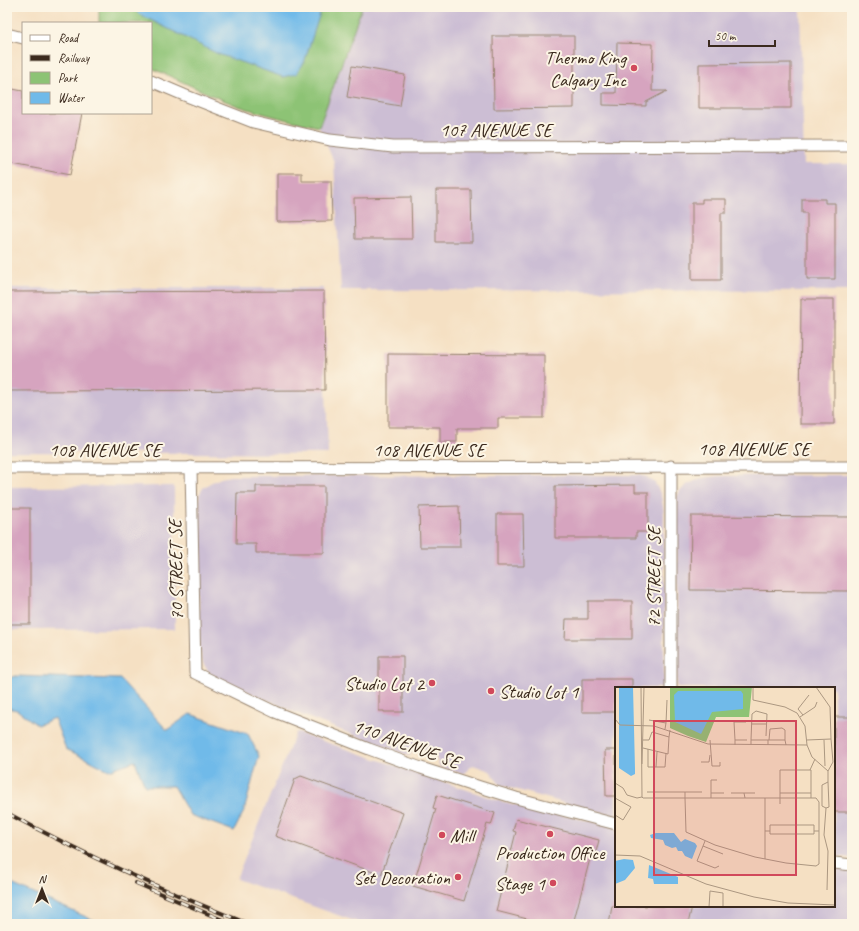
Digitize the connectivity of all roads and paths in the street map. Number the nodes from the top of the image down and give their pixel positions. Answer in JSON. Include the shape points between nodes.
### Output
{"nodes":[{"id":1,"x":7,"y":34,"type":"edge"},
{"id":2,"x":22,"y":38,"type":"edge"},
{"id":3,"x":152,"y":81,"type":"edge"},
{"id":4,"x":852,"y":146,"type":"edge"},
{"id":5,"x":671,"y":466,"type":"junction"},
{"id":6,"x":852,"y":466,"type":"edge"},
{"id":7,"x":191,"y":467,"type":"junction"},
{"id":8,"x":7,"y":468,"type":"edge"},
{"id":9,"x":195,"y":673,"type":"joint"},
{"id":10,"x":671,"y":687,"type":"edge"},
{"id":11,"x":615,"y":824,"type":"edge"},
{"id":12,"x":835,"y":863,"type":"edge"},
{"id":13,"x":852,"y":864,"type":"edge"}],
"edges":[{"from":1,"to":2,"type":"street"},
{"from":3,"to":4,"type":"street","name":"107 AVENUE SE","via":[[253,122],[330,140],[393,147]]},
{"from":5,"to":6,"type":"street","name":"108 AVENUE SE"},
{"from":5,"to":7,"type":"street","name":"108 AVENUE SE"},
{"from":5,"to":10,"type":"street","name":"72 STREET SE"},
{"from":7,"to":8,"type":"street","name":"108 AVENUE SE"},
{"from":7,"to":9,"type":"street","name":"70 STREET SE"},
{"from":9,"to":11,"type":"street","name":"110 AVENUE SE","via":[[275,712],[421,768],[524,800]]},
{"from":12,"to":13,"type":"street"}]}
